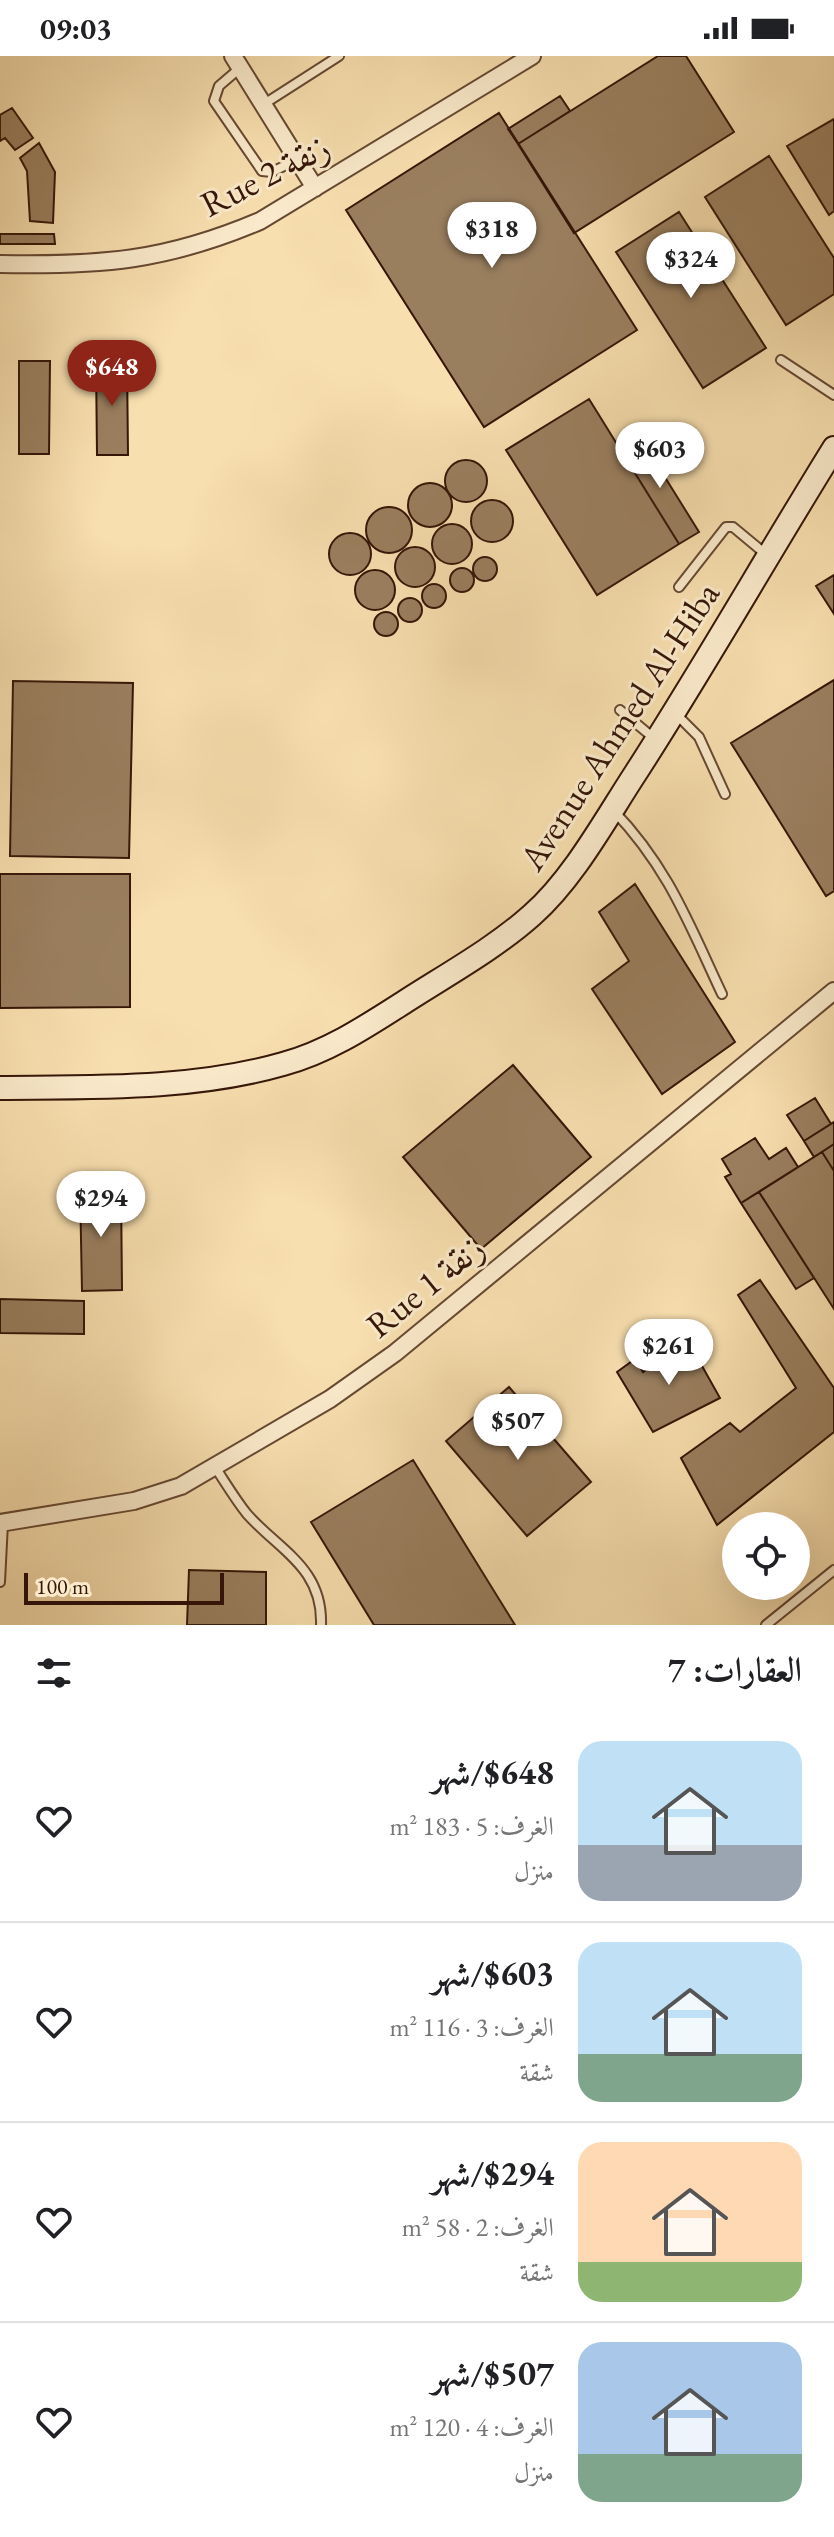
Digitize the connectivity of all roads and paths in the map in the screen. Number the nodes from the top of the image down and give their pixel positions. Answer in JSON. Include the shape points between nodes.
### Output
{"nodes":[{"id":1,"x":339,"y":56,"type":"edge"},
{"id":2,"x":532,"y":56,"type":"edge"},
{"id":3,"x":237,"y":62,"type":"edge"},
{"id":4,"x":264,"y":104,"type":"junction"},
{"id":5,"x":298,"y":159,"type":"junction"},
{"id":6,"x":315,"y":188,"type":"junction"},
{"id":7,"x":0,"y":264,"type":"edge"},
{"id":8,"x":781,"y":360,"type":"dead end"},
{"id":9,"x":834,"y":395,"type":"edge"},
{"id":10,"x":834,"y":448,"type":"edge"},
{"id":11,"x":768,"y":557,"type":"junction"},
{"id":12,"x":679,"y":587,"type":"dead end"},
{"id":13,"x":620,"y":710,"type":"dead end"},
{"id":14,"x":675,"y":712,"type":"junction"},
{"id":15,"x":657,"y":740,"type":"junction"},
{"id":16,"x":725,"y":794,"type":"dead end"},
{"id":17,"x":612,"y":809,"type":"junction"},
{"id":18,"x":834,"y":991,"type":"edge"},
{"id":19,"x":722,"y":994,"type":"dead end"},
{"id":20,"x":0,"y":1088,"type":"edge"},
{"id":21,"x":215,"y":1467,"type":"junction"},
{"id":22,"x":1,"y":1523,"type":"edge"},
{"id":23,"x":834,"y":1570,"type":"edge"},
{"id":24,"x":0,"y":1582,"type":"edge"},
{"id":25,"x":321,"y":1625,"type":"edge"},
{"id":26,"x":766,"y":1625,"type":"edge"}],
"edges":[{"from":1,"to":4,"type":"lane"},
{"from":2,"to":6,"type":"street","name":"Rue 2 زنقة"},
{"from":3,"to":4,"type":"street"},
{"from":3,"to":5,"type":"lane","via":[[214,101],[262,171],[272,172]]},
{"from":4,"to":5,"type":"street"},
{"from":5,"to":6,"type":"street"},
{"from":6,"to":7,"type":"street","name":"Rue 2 زنقة","via":[[225,236],[158,255],[83,264]]},
{"from":8,"to":9,"type":"lane"},
{"from":10,"to":11,"type":"street","name":"Avenue Ahmed Al-Hiba"},
{"from":11,"to":12,"type":"lane","via":[[733,527],[726,527]]},
{"from":11,"to":14,"type":"street","name":"Avenue Ahmed Al-Hiba"},
{"from":13,"to":15,"type":"lane"},
{"from":14,"to":15,"type":"street","name":"Avenue Ahmed Al-Hiba"},
{"from":14,"to":16,"type":"lane","via":[[699,737]]},
{"from":15,"to":17,"type":"street","name":"Avenue Ahmed Al-Hiba"},
{"from":17,"to":19,"type":"lane","via":[[661,868]]},
{"from":17,"to":20,"type":"street","name":"Avenue Ahmed Al-Hiba","via":[[559,886],[531,916],[330,1047],[286,1064],[196,1080]]},
{"from":18,"to":21,"type":"street","name":"Rue 1 زنقة","via":[[377,1367]]},
{"from":21,"to":22,"type":"street","name":"Rue 1 زنقة","via":[[147,1498]]},
{"from":21,"to":25,"type":"lane","via":[[248,1514],[301,1564],[318,1594]]},
{"from":22,"to":24,"type":"lane"},
{"from":23,"to":26,"type":"lane"}]}
